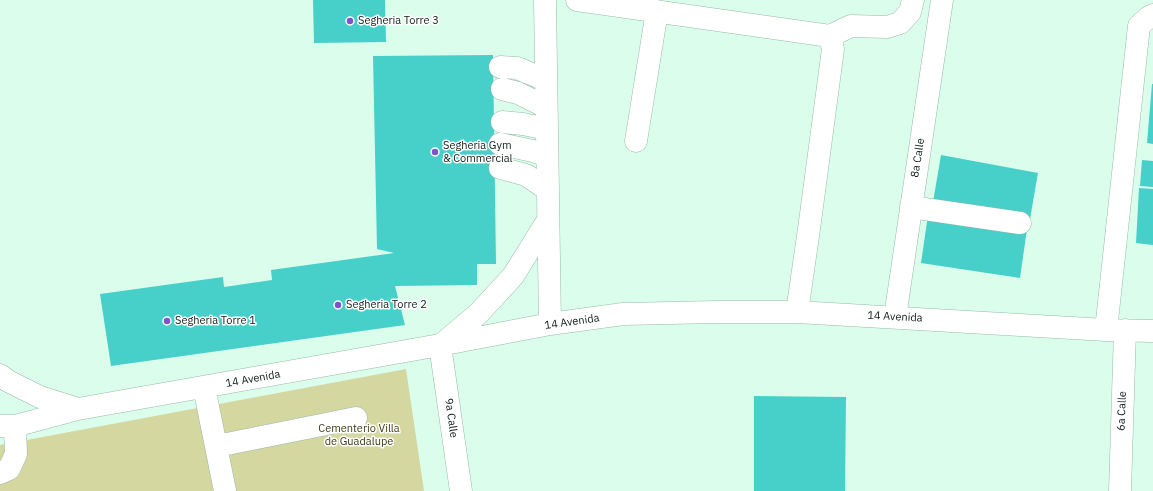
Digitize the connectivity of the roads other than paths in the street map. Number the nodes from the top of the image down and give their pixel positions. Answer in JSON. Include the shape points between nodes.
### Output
{"nodes":[{"id":1,"x":545,"y":0,"type":"edge"},
{"id":2,"x":577,"y":0,"type":"edge"},
{"id":3,"x":913,"y":0,"type":"edge"},
{"id":4,"x":942,"y":0,"type":"edge"},
{"id":5,"x":657,"y":11,"type":"junction"},
{"id":6,"x":1153,"y":15,"type":"edge"},
{"id":7,"x":830,"y":36,"type":"junction"},
{"id":8,"x":500,"y":67,"type":"dead end"},
{"id":9,"x":546,"y":80,"type":"junction"},
{"id":10,"x":502,"y":89,"type":"dead end"},
{"id":11,"x":546,"y":108,"type":"junction"},
{"id":12,"x":502,"y":122,"type":"dead end"},
{"id":13,"x":547,"y":129,"type":"junction"},
{"id":14,"x":636,"y":141,"type":"dead end"},
{"id":15,"x":500,"y":144,"type":"dead end"},
{"id":16,"x":547,"y":156,"type":"junction"},
{"id":17,"x":500,"y":168,"type":"dead end"},
{"id":18,"x":548,"y":190,"type":"junction"},
{"id":19,"x":911,"y":207,"type":"junction"},
{"id":20,"x":548,"y":220,"type":"junction"},
{"id":21,"x":1020,"y":223,"type":"dead end"},
{"id":22,"x":797,"y":312,"type":"junction"},
{"id":23,"x":895,"y":317,"type":"junction"},
{"id":24,"x":550,"y":324,"type":"junction"},
{"id":25,"x":1116,"y":330,"type":"junction"},
{"id":26,"x":1153,"y":331,"type":"edge"},
{"id":27,"x":440,"y":345,"type":"junction"},
{"id":28,"x":0,"y":375,"type":"edge"},
{"id":29,"x":204,"y":387,"type":"junction"},
{"id":30,"x":78,"y":409,"type":"junction"},
{"id":31,"x":356,"y":418,"type":"dead end"},
{"id":32,"x":7,"y":426,"type":"edge"},
{"id":33,"x":217,"y":446,"type":"junction"},
{"id":34,"x":0,"y":473,"type":"edge"},
{"id":35,"x":226,"y":491,"type":"edge"},
{"id":36,"x":461,"y":491,"type":"edge"},
{"id":37,"x":1120,"y":491,"type":"edge"}],
"edges":[{"from":1,"to":9,"type":"street"},
{"from":2,"to":5,"type":"street"},
{"from":3,"to":7,"type":"street","via":[[910,12],[900,23],[887,27],[851,26]]},
{"from":4,"to":19,"type":"street","name":"8a Calle"},
{"from":5,"to":7,"type":"street"},
{"from":5,"to":14,"type":"street"},
{"from":6,"to":25,"type":"street","name":"6a Calle","via":[[1139,26]]},
{"from":7,"to":22,"type":"street","via":[[834,49]]},
{"from":8,"to":9,"type":"street","via":[[517,68]]},
{"from":9,"to":11,"type":"street"},
{"from":10,"to":11,"type":"street","via":[[518,93]]},
{"from":11,"to":13,"type":"street"},
{"from":12,"to":13,"type":"street"},
{"from":13,"to":16,"type":"street"},
{"from":15,"to":16,"type":"street"},
{"from":16,"to":18,"type":"street"},
{"from":17,"to":18,"type":"street","via":[[526,175]]},
{"from":18,"to":20,"type":"street"},
{"from":19,"to":21,"type":"street"},
{"from":19,"to":23,"type":"street","name":"8a Calle"},
{"from":20,"to":24,"type":"street"},
{"from":20,"to":27,"type":"street","via":[[513,276],[478,314]]},
{"from":22,"to":23,"type":"street","name":"14 Avenida"},
{"from":22,"to":24,"type":"street","name":"14 Avenida","via":[[623,314]]},
{"from":23,"to":25,"type":"street","name":"14 Avenida"},
{"from":24,"to":27,"type":"street","name":"14 Avenida"},
{"from":25,"to":26,"type":"street","name":"14 Avenida"},
{"from":25,"to":37,"type":"street","name":"6a Calle"},
{"from":27,"to":29,"type":"street","name":"14 Avenida"},
{"from":27,"to":36,"type":"street","name":"9a Calle"},
{"from":28,"to":30,"type":"street","via":[[40,397]]},
{"from":29,"to":30,"type":"street","name":"14 Avenida"},
{"from":29,"to":33,"type":"street"},
{"from":30,"to":32,"type":"street","name":"14 Avenida"},
{"from":31,"to":33,"type":"street"},
{"from":32,"to":34,"type":"street","via":[[16,454],[9,469]]},
{"from":33,"to":35,"type":"street"}]}
